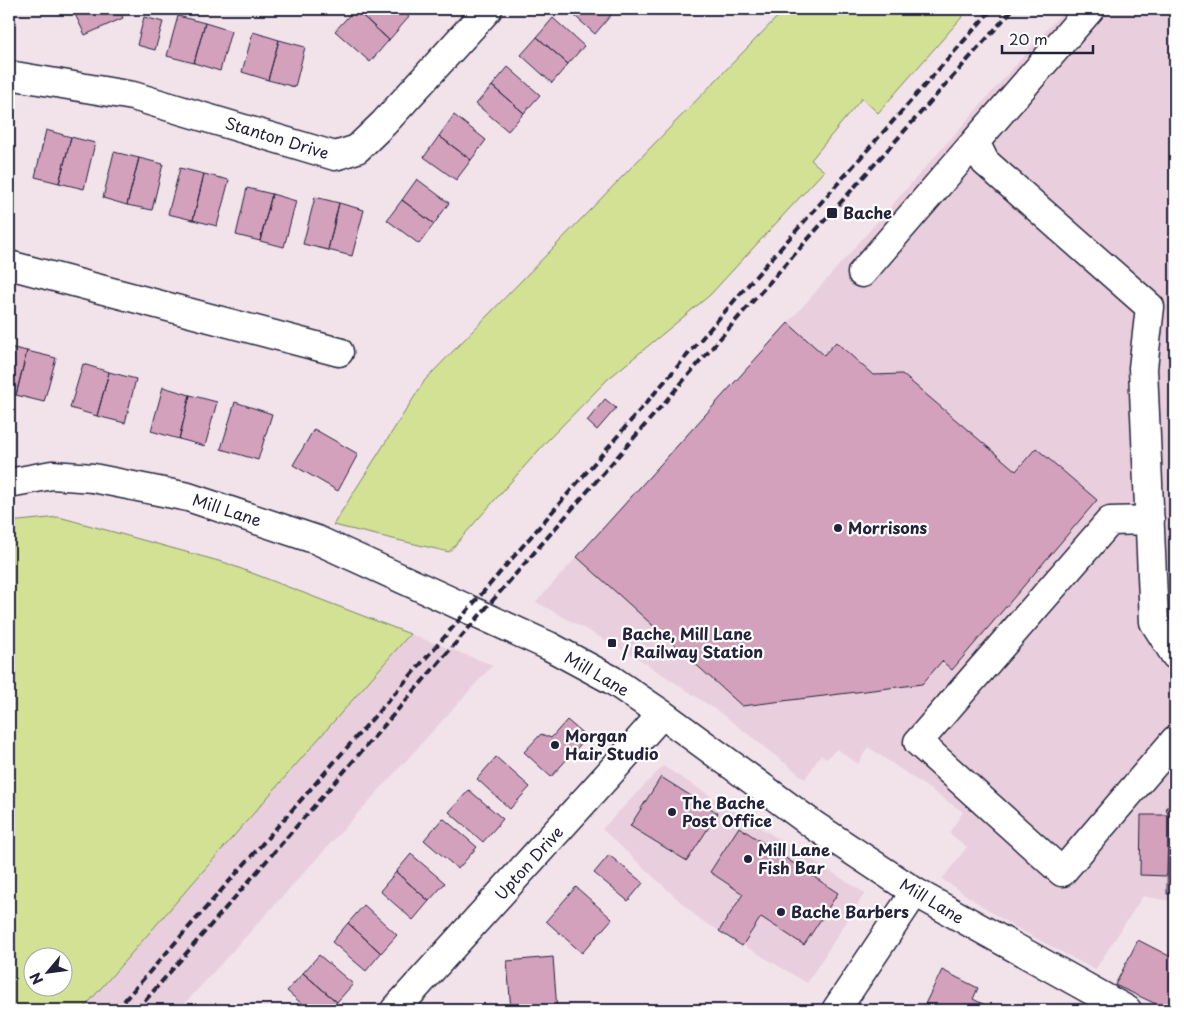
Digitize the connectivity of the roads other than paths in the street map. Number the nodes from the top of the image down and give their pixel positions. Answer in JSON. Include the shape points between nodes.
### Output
{"nodes":[{"id":1,"x":488,"y":9,"type":"edge"},
{"id":2,"x":1090,"y":9,"type":"edge"},
{"id":3,"x":9,"y":75,"type":"edge"},
{"id":4,"x":975,"y":142,"type":"junction"},
{"id":5,"x":9,"y":264,"type":"edge"},
{"id":6,"x":862,"y":273,"type":"dead end"},
{"id":7,"x":339,"y":352,"type":"dead end"},
{"id":8,"x":9,"y":483,"type":"edge"},
{"id":9,"x":1150,"y":520,"type":"junction"},
{"id":10,"x":1175,"y":655,"type":"edge"},
{"id":11,"x":662,"y":714,"type":"junction"},
{"id":12,"x":1175,"y":740,"type":"edge"},
{"id":13,"x":915,"y":892,"type":"junction"},
{"id":14,"x":406,"y":1007,"type":"edge"},
{"id":15,"x":836,"y":1010,"type":"edge"},
{"id":16,"x":1127,"y":1010,"type":"edge"}],
"edges":[{"from":1,"to":3,"type":"street","name":"Stanton Drive","via":[[357,149],[335,156],[133,96]]},
{"from":2,"to":4,"type":"street"},
{"from":4,"to":6,"type":"street"},
{"from":4,"to":9,"type":"street","via":[[985,162],[1150,307],[1143,368]]},
{"from":5,"to":7,"type":"street"},
{"from":8,"to":11,"type":"street","name":"Mill Lane","via":[[52,475],[93,478],[188,497],[317,540],[549,646],[612,680]]},
{"from":9,"to":10,"type":"street","via":[[1154,622]]},
{"from":9,"to":12,"type":"street","via":[[1110,522],[918,742],[1062,872]]},
{"from":11,"to":13,"type":"street","name":"Mill Lane","via":[[815,826]]},
{"from":11,"to":14,"type":"street","name":"Upton Drive"},
{"from":13,"to":15,"type":"street"},
{"from":13,"to":16,"type":"street","name":"Mill Lane"}]}
